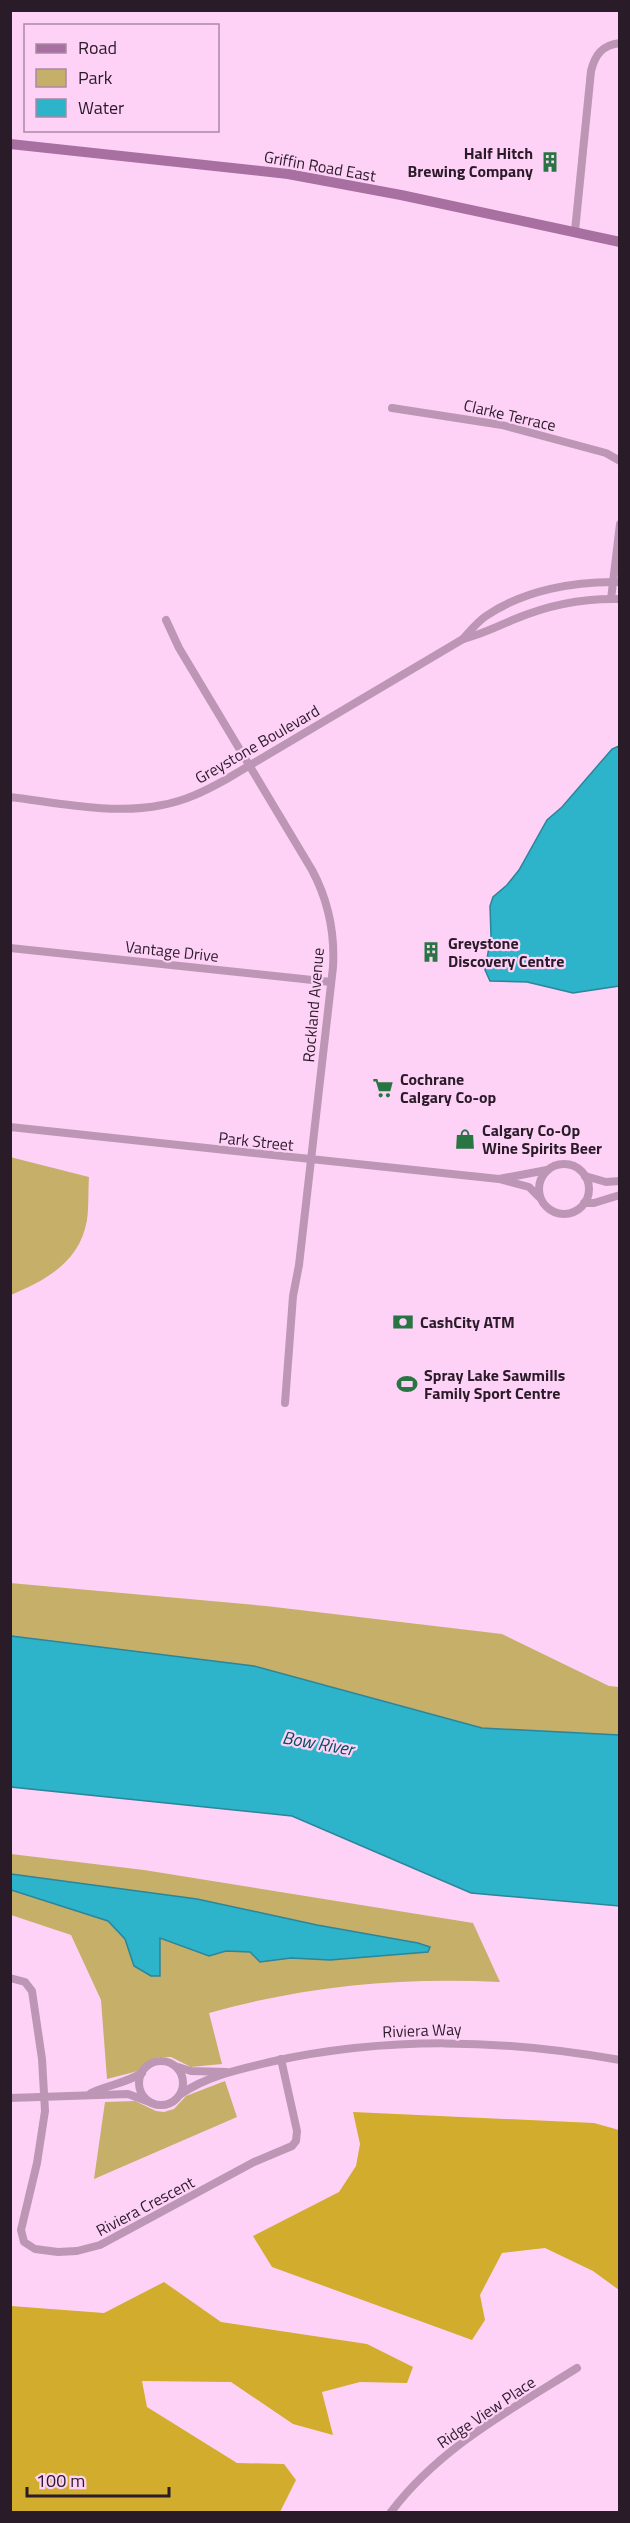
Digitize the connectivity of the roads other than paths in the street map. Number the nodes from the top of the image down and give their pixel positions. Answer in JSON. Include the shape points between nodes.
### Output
{"nodes":[{"id":1,"x":620,"y":43,"type":"edge"},
{"id":2,"x":10,"y":144,"type":"edge"},
{"id":3,"x":575,"y":231,"type":"junction"},
{"id":4,"x":620,"y":243,"type":"edge"},
{"id":5,"x":392,"y":408,"type":"dead end"},
{"id":6,"x":620,"y":460,"type":"edge"},
{"id":7,"x":620,"y":524,"type":"edge"},
{"id":8,"x":616,"y":582,"type":"edge"},
{"id":9,"x":615,"y":599,"type":"edge"},
{"id":10,"x":166,"y":620,"type":"dead end"},
{"id":11,"x":463,"y":639,"type":"junction"},
{"id":12,"x":250,"y":765,"type":"junction"},
{"id":13,"x":10,"y":797,"type":"edge"},
{"id":14,"x":10,"y":948,"type":"edge"},
{"id":15,"x":331,"y":982,"type":"junction"},
{"id":16,"x":10,"y":1127,"type":"edge"},
{"id":17,"x":311,"y":1160,"type":"junction"},
{"id":18,"x":547,"y":1170,"type":"junction"},
{"id":19,"x":585,"y":1176,"type":"junction"},
{"id":20,"x":499,"y":1179,"type":"junction"},
{"id":21,"x":620,"y":1181,"type":"edge"},
{"id":22,"x":620,"y":1195,"type":"edge"},
{"id":23,"x":541,"y":1199,"type":"junction"},
{"id":24,"x":584,"y":1203,"type":"junction"},
{"id":25,"x":285,"y":1403,"type":"dead end"},
{"id":26,"x":10,"y":1978,"type":"edge"},
{"id":27,"x":281,"y":2060,"type":"junction"},
{"id":28,"x":620,"y":2060,"type":"edge"},
{"id":29,"x":172,"y":2064,"type":"junction"},
{"id":30,"x":226,"y":2072,"type":"junction"},
{"id":31,"x":142,"y":2073,"type":"junction"},
{"id":32,"x":89,"y":2094,"type":"junction"},
{"id":33,"x":181,"y":2094,"type":"junction"},
{"id":34,"x":10,"y":2098,"type":"edge"},
{"id":35,"x":45,"y":2098,"type":"junction"},
{"id":36,"x":152,"y":2103,"type":"junction"},
{"id":37,"x":577,"y":2368,"type":"dead end"},
{"id":38,"x":391,"y":2512,"type":"edge"}],
"edges":[{"from":1,"to":3,"type":"street","via":[[598,52],[591,71]]},
{"from":2,"to":3,"type":"main road","name":"Griffin Road East","via":[[288,174]]},
{"from":3,"to":4,"type":"main road","name":"Griffin Road East"},
{"from":5,"to":6,"type":"street","name":"Clarke Terrace","via":[[502,425]]},
{"from":7,"to":8,"type":"street"},
{"from":8,"to":9,"type":"street"},
{"from":8,"to":11,"type":"street","name":"Greystone Boulevard","via":[[574,584],[526,597],[484,617]]},
{"from":9,"to":11,"type":"street","name":"Greystone Boulevard","via":[[584,600],[546,608],[491,632]]},
{"from":10,"to":12,"type":"street"},
{"from":11,"to":12,"type":"street","name":"Greystone Boulevard"},
{"from":12,"to":13,"type":"street","name":"Greystone Boulevard","via":[[194,795],[146,808]]},
{"from":12,"to":15,"type":"street","name":"Rockland Avenue","via":[[322,891],[332,933]]},
{"from":14,"to":15,"type":"street","name":"Vantage Drive"},
{"from":15,"to":17,"type":"street","name":"Rockland Avenue"},
{"from":16,"to":17,"type":"street","name":"Park Street"},
{"from":17,"to":20,"type":"street","name":"Park Street"},
{"from":17,"to":25,"type":"street","name":"Rockland Avenue","via":[[299,1272],[292,1296]]},
{"from":18,"to":19,"type":"street","via":[[569,1164]]},
{"from":18,"to":20,"type":"street","name":"Park Street"},
{"from":18,"to":23,"type":"street","via":[[540,1182]]},
{"from":19,"to":21,"type":"street"},
{"from":19,"to":24,"type":"street","via":[[589,1190]]},
{"from":20,"to":23,"type":"street","name":"Park Street","via":[[529,1187]]},
{"from":22,"to":24,"type":"street"},
{"from":23,"to":24,"type":"street","via":[[552,1211],[560,1213],[574,1212]]},
{"from":26,"to":35,"type":"street","via":[[24,1982],[32,1991]]},
{"from":27,"to":28,"type":"street","name":"Riviera Way","via":[[363,2046],[457,2042]]},
{"from":27,"to":30,"type":"street","name":"Riviera Way"},
{"from":27,"to":35,"type":"street","name":"Riviera Crescent","via":[[297,2131],[292,2146],[246,2166],[108,2242],[77,2251],[35,2249],[24,2242],[21,2234],[40,2151]]},
{"from":29,"to":30,"type":"street","name":"Riviera Way","via":[[191,2071]]},
{"from":29,"to":31,"type":"street","name":"Riviera Way","via":[[152,2063]]},
{"from":29,"to":33,"type":"street","via":[[183,2080]]},
{"from":30,"to":33,"type":"street","name":"Riviera Way"},
{"from":31,"to":32,"type":"street","name":"Riviera Way"},
{"from":31,"to":36,"type":"street","via":[[142,2093]]},
{"from":32,"to":35,"type":"street","name":"Riviera Way"},
{"from":32,"to":36,"type":"street","name":"Riviera Way","via":[[136,2095]]},
{"from":33,"to":36,"type":"street","name":"Riviera Way","via":[[165,2104]]},
{"from":34,"to":35,"type":"street","name":"Riviera Way"},
{"from":37,"to":38,"type":"street","name":"Ridge View Place","via":[[454,2448]]}]}
